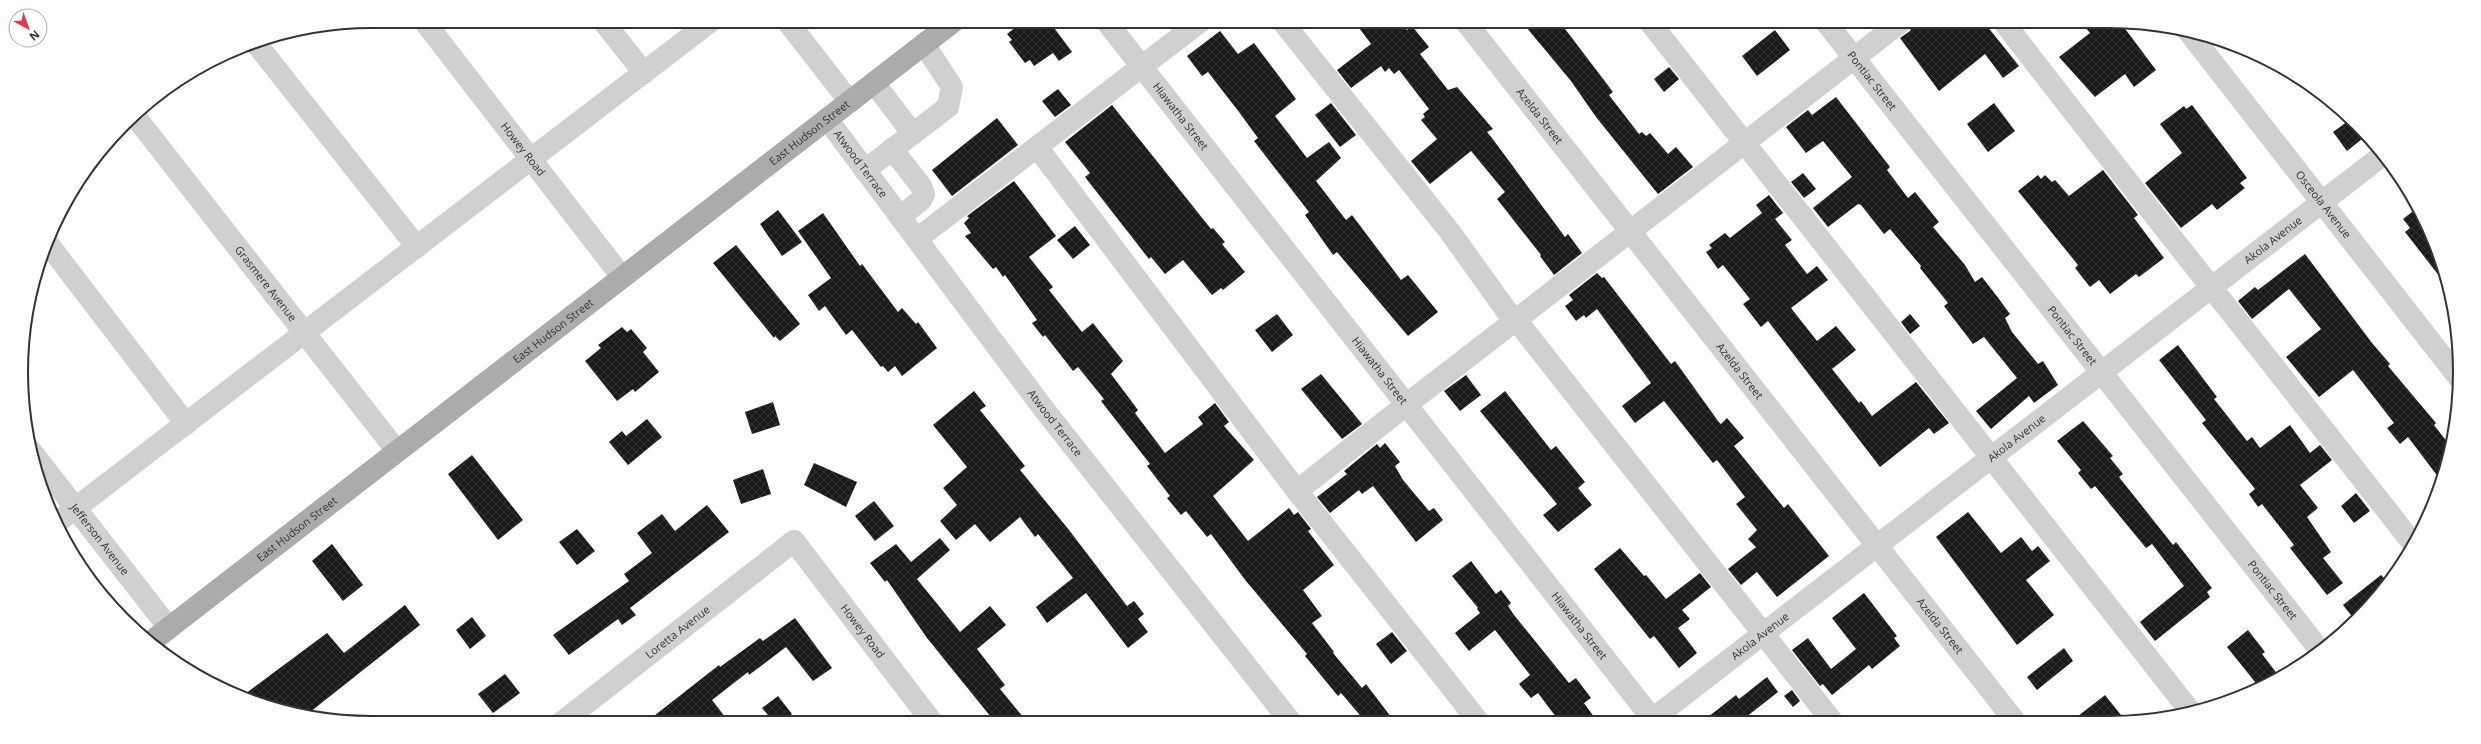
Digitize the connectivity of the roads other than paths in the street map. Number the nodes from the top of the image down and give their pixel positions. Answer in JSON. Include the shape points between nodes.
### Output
{"nodes":[{"id":1,"x":429,"y":28,"type":"edge"},
{"id":2,"x":609,"y":28,"type":"edge"},
{"id":3,"x":702,"y":28,"type":"edge"},
{"id":4,"x":792,"y":28,"type":"edge"},
{"id":5,"x":945,"y":28,"type":"edge"},
{"id":6,"x":1111,"y":28,"type":"edge"},
{"id":7,"x":1192,"y":28,"type":"edge"},
{"id":8,"x":1288,"y":28,"type":"edge"},
{"id":9,"x":1471,"y":28,"type":"edge"},
{"id":10,"x":1655,"y":28,"type":"edge"},
{"id":11,"x":1831,"y":28,"type":"edge"},
{"id":12,"x":1893,"y":28,"type":"edge"},
{"id":13,"x":2008,"y":28,"type":"edge"},
{"id":14,"x":2194,"y":39,"type":"edge"},
{"id":15,"x":924,"y":44,"type":"junction"},
{"id":16,"x":259,"y":47,"type":"edge"},
{"id":17,"x":1855,"y":59,"type":"junction"},
{"id":18,"x":1142,"y":67,"type":"junction"},
{"id":19,"x":644,"y":73,"type":"junction"},
{"id":20,"x":874,"y":83,"type":"junction"},
{"id":21,"x":850,"y":102,"type":"junction"},
{"id":22,"x":827,"y":119,"type":"junction"},
{"id":23,"x":138,"y":120,"type":"edge"},
{"id":24,"x":914,"y":134,"type":"junction"},
{"id":25,"x":1746,"y":144,"type":"junction"},
{"id":26,"x":1037,"y":147,"type":"junction"},
{"id":27,"x":892,"y":149,"type":"junction"},
{"id":28,"x":2378,"y":158,"type":"edge"},
{"id":29,"x":532,"y":160,"type":"junction"},
{"id":30,"x":865,"y":170,"type":"junction"},
{"id":31,"x":2322,"y":202,"type":"junction"},
{"id":32,"x":900,"y":217,"type":"junction"},
{"id":33,"x":1630,"y":231,"type":"junction"},
{"id":34,"x":917,"y":239,"type":"junction"},
{"id":35,"x":417,"y":247,"type":"junction"},
{"id":36,"x":51,"y":248,"type":"edge"},
{"id":37,"x":622,"y":278,"type":"junction"},
{"id":38,"x":2213,"y":287,"type":"junction"},
{"id":39,"x":1517,"y":321,"type":"junction"},
{"id":40,"x":304,"y":333,"type":"junction"},
{"id":41,"x":2453,"y":370,"type":"edge"},
{"id":42,"x":2102,"y":373,"type":"junction"},
{"id":43,"x":1406,"y":405,"type":"junction"},
{"id":44,"x":186,"y":424,"type":"junction"},
{"id":45,"x":397,"y":452,"type":"junction"},
{"id":46,"x":1992,"y":457,"type":"junction"},
{"id":47,"x":41,"y":463,"type":"edge"},
{"id":48,"x":1297,"y":491,"type":"junction"},
{"id":49,"x":76,"y":508,"type":"junction"},
{"id":50,"x":61,"y":519,"type":"edge"},
{"id":51,"x":2410,"y":539,"type":"edge"},
{"id":52,"x":794,"y":541,"type":"joint"},
{"id":53,"x":1876,"y":545,"type":"junction"},
{"id":54,"x":161,"y":634,"type":"edge"},
{"id":55,"x":1763,"y":634,"type":"junction"},
{"id":56,"x":2317,"y":646,"type":"edge"},
{"id":57,"x":2187,"y":706,"type":"edge"},
{"id":58,"x":570,"y":716,"type":"edge"},
{"id":59,"x":927,"y":716,"type":"edge"},
{"id":60,"x":1285,"y":716,"type":"edge"},
{"id":61,"x":1474,"y":716,"type":"edge"},
{"id":62,"x":1649,"y":716,"type":"edge"},
{"id":63,"x":1657,"y":716,"type":"edge"},
{"id":64,"x":1828,"y":716,"type":"edge"},
{"id":65,"x":2011,"y":716,"type":"edge"}],
"edges":[{"from":1,"to":29,"type":"street","name":"Howey Road"},
{"from":2,"to":19,"type":"street"},
{"from":3,"to":19,"type":"street"},
{"from":4,"to":21,"type":"street"},
{"from":5,"to":15,"type":"main road","name":"East Hudson Street"},
{"from":6,"to":18,"type":"street","name":"Hiawatha Street"},
{"from":7,"to":18,"type":"street"},
{"from":8,"to":39,"type":"street","via":[[1450,232],[1506,310]]},
{"from":9,"to":33,"type":"street","name":"Azelda Street"},
{"from":10,"to":25,"type":"street"},
{"from":11,"to":17,"type":"street","name":"Pontiac Street"},
{"from":12,"to":17,"type":"street"},
{"from":13,"to":38,"type":"street","via":[[2090,135]]},
{"from":14,"to":31,"type":"street","name":"Osceola Avenue"},
{"from":15,"to":20,"type":"main road","name":"East Hudson Street"},
{"from":15,"to":24,"type":"street","via":[[952,87],[948,107]]},
{"from":16,"to":35,"type":"street"},
{"from":17,"to":25,"type":"street"},
{"from":17,"to":42,"type":"street","name":"Pontiac Street"},
{"from":18,"to":26,"type":"street"},
{"from":18,"to":43,"type":"street","name":"Hiawatha Street"},
{"from":19,"to":29,"type":"street"},
{"from":20,"to":21,"type":"main road","name":"East Hudson Street"},
{"from":20,"to":24,"type":"street"},
{"from":21,"to":22,"type":"main road","name":"East Hudson Street"},
{"from":22,"to":30,"type":"street","name":"Atwood Terrace"},
{"from":22,"to":37,"type":"main road","name":"East Hudson Street"},
{"from":23,"to":40,"type":"street","name":"Grasmere Avenue"},
{"from":24,"to":27,"type":"street"},
{"from":25,"to":33,"type":"street"},
{"from":25,"to":46,"type":"street"},
{"from":26,"to":34,"type":"street"},
{"from":26,"to":48,"type":"street"},
{"from":27,"to":30,"type":"street"},
{"from":27,"to":32,"type":"street","via":[[921,186],[924,194],[921,200]]},
{"from":28,"to":31,"type":"street","name":"Akola Avenue"},
{"from":29,"to":35,"type":"street"},
{"from":29,"to":37,"type":"street","name":"Howey Road"},
{"from":30,"to":32,"type":"street","name":"Atwood Terrace"},
{"from":31,"to":38,"type":"street","name":"Akola Avenue"},
{"from":31,"to":41,"type":"street","name":"Osceola Avenue"},
{"from":32,"to":34,"type":"street","name":"Atwood Terrace"},
{"from":33,"to":39,"type":"street"},
{"from":33,"to":53,"type":"street","name":"Azelda Street"},
{"from":34,"to":60,"type":"street","name":"Atwood Terrace","via":[[1043,408]]},
{"from":35,"to":40,"type":"street"},
{"from":36,"to":44,"type":"street"},
{"from":37,"to":45,"type":"main road","name":"East Hudson Street"},
{"from":38,"to":42,"type":"street","name":"Akola Avenue"},
{"from":38,"to":51,"type":"street"},
{"from":39,"to":43,"type":"street"},
{"from":39,"to":55,"type":"street"},
{"from":40,"to":44,"type":"street"},
{"from":40,"to":45,"type":"street","name":"Grasmere Avenue"},
{"from":42,"to":46,"type":"street","name":"Akola Avenue"},
{"from":42,"to":56,"type":"street","name":"Pontiac Street"},
{"from":43,"to":48,"type":"street"},
{"from":43,"to":62,"type":"street","name":"Hiawatha Street"},
{"from":44,"to":49,"type":"street"},
{"from":45,"to":54,"type":"main road","name":"East Hudson Street"},
{"from":46,"to":53,"type":"street","name":"Akola Avenue"},
{"from":46,"to":57,"type":"street"},
{"from":47,"to":49,"type":"street","name":"Jefferson Avenue"},
{"from":48,"to":61,"type":"street"},
{"from":49,"to":50,"type":"street"},
{"from":49,"to":54,"type":"street","name":"Jefferson Avenue"},
{"from":52,"to":58,"type":"street","name":"Loretta Avenue"},
{"from":52,"to":59,"type":"street","name":"Howey Road"},
{"from":53,"to":55,"type":"street","name":"Akola Avenue"},
{"from":53,"to":65,"type":"street","name":"Azelda Street"},
{"from":55,"to":63,"type":"street","name":"Akola Avenue"},
{"from":55,"to":64,"type":"street"}]}
